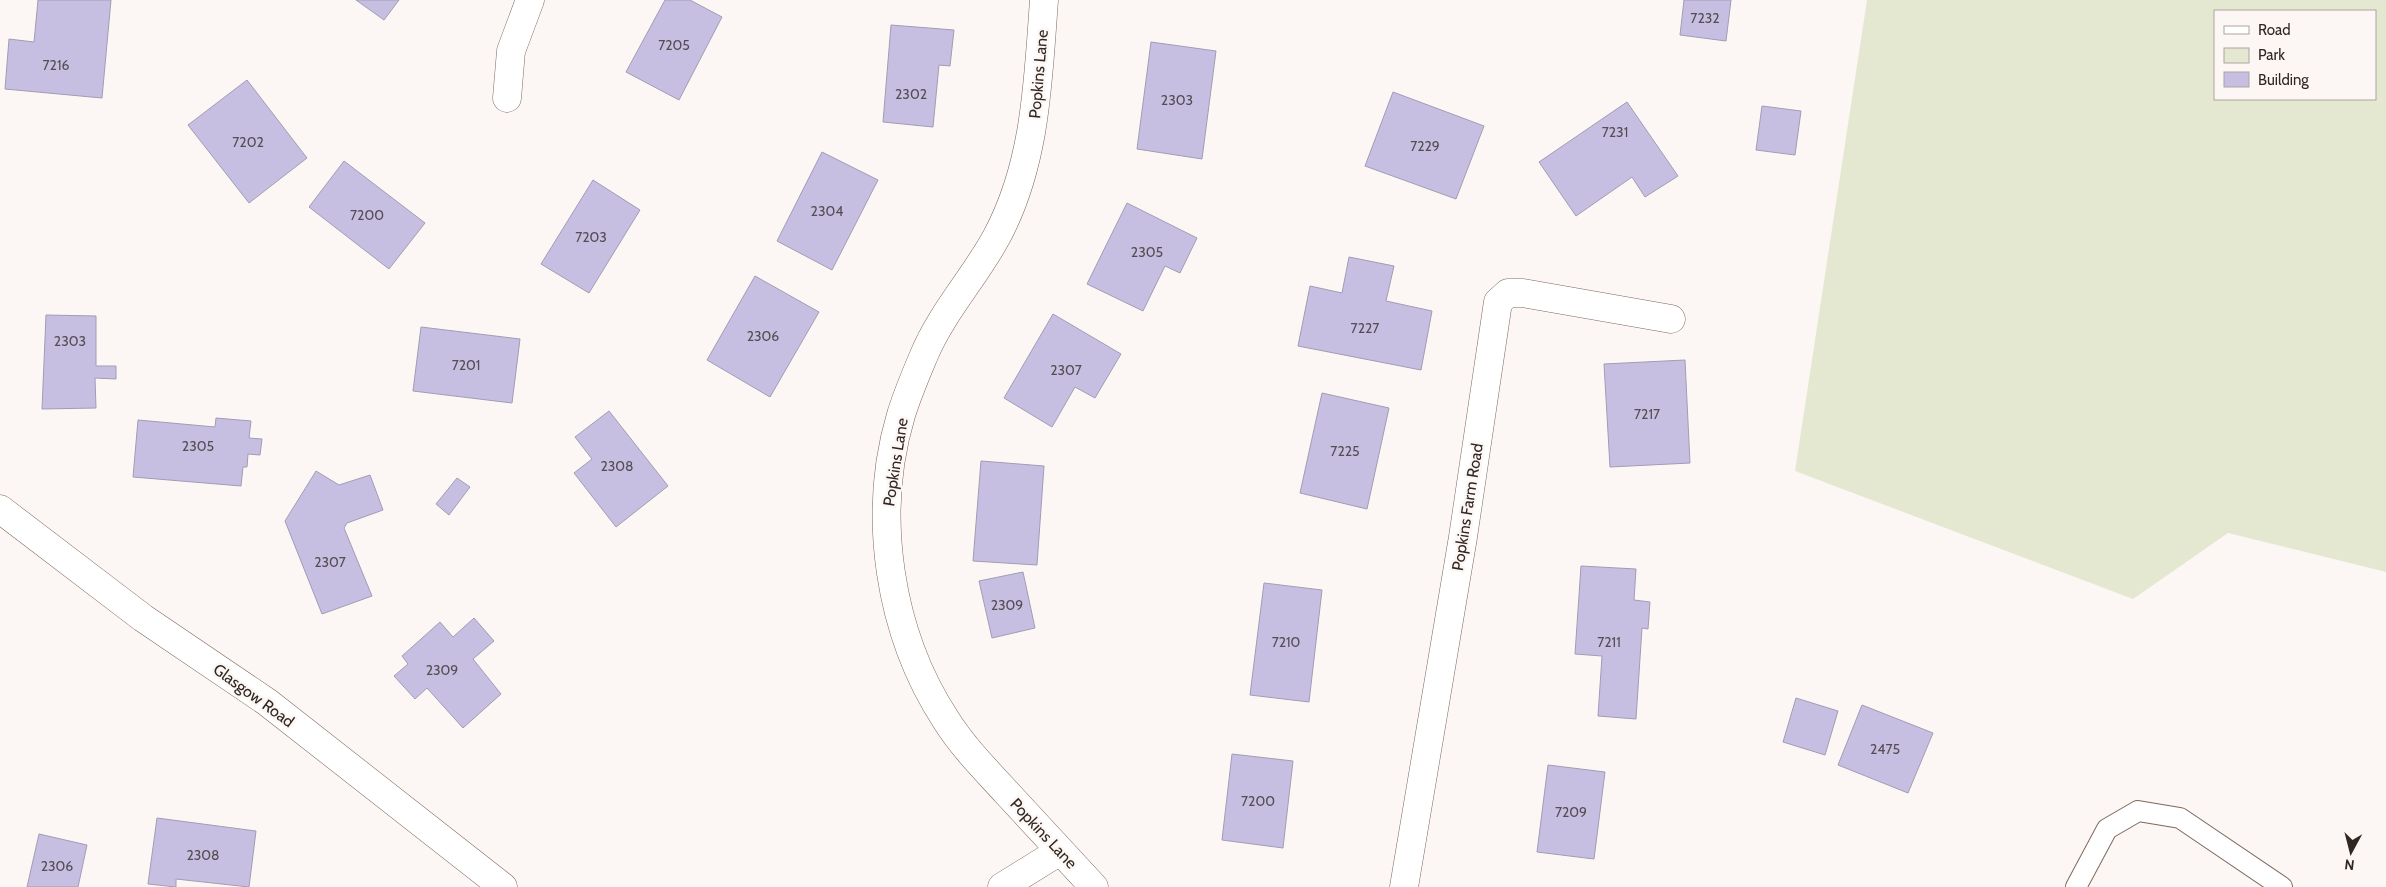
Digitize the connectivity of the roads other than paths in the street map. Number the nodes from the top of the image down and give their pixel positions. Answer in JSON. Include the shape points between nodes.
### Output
{"nodes":[{"id":1,"x":530,"y":0,"type":"edge"},
{"id":2,"x":1044,"y":0,"type":"edge"},
{"id":3,"x":507,"y":98,"type":"dead end"},
{"id":4,"x":1671,"y":318,"type":"dead end"},
{"id":5,"x":0,"y":509,"type":"edge"},
{"id":6,"x":1060,"y":851,"type":"junction"},
{"id":7,"x":503,"y":887,"type":"edge"},
{"id":8,"x":1002,"y":887,"type":"edge"},
{"id":9,"x":1094,"y":887,"type":"edge"},
{"id":10,"x":1404,"y":887,"type":"edge"},
{"id":11,"x":2076,"y":887,"type":"edge"},
{"id":12,"x":2282,"y":887,"type":"edge"}],
"edges":[{"from":1,"to":3,"type":"street","via":[[511,50]]},
{"from":2,"to":6,"type":"street","name":"Popkins Lane","via":[[1035,113],[1028,153],[998,235],[925,352],[901,415],[894,447],[887,520],[889,560],[897,607],[926,686],[964,746]]},
{"from":4,"to":10,"type":"street","name":"Popkins Farm Road","via":[[1523,294],[1508,293],[1498,302]]},
{"from":5,"to":7,"type":"street","name":"Glasgow Road","via":[[143,618],[266,702]]},
{"from":6,"to":8,"type":"street"},
{"from":6,"to":9,"type":"street","name":"Popkins Lane"},
{"from":11,"to":12,"type":"lane","via":[[2107,828],[2138,811],[2180,818]]}]}
